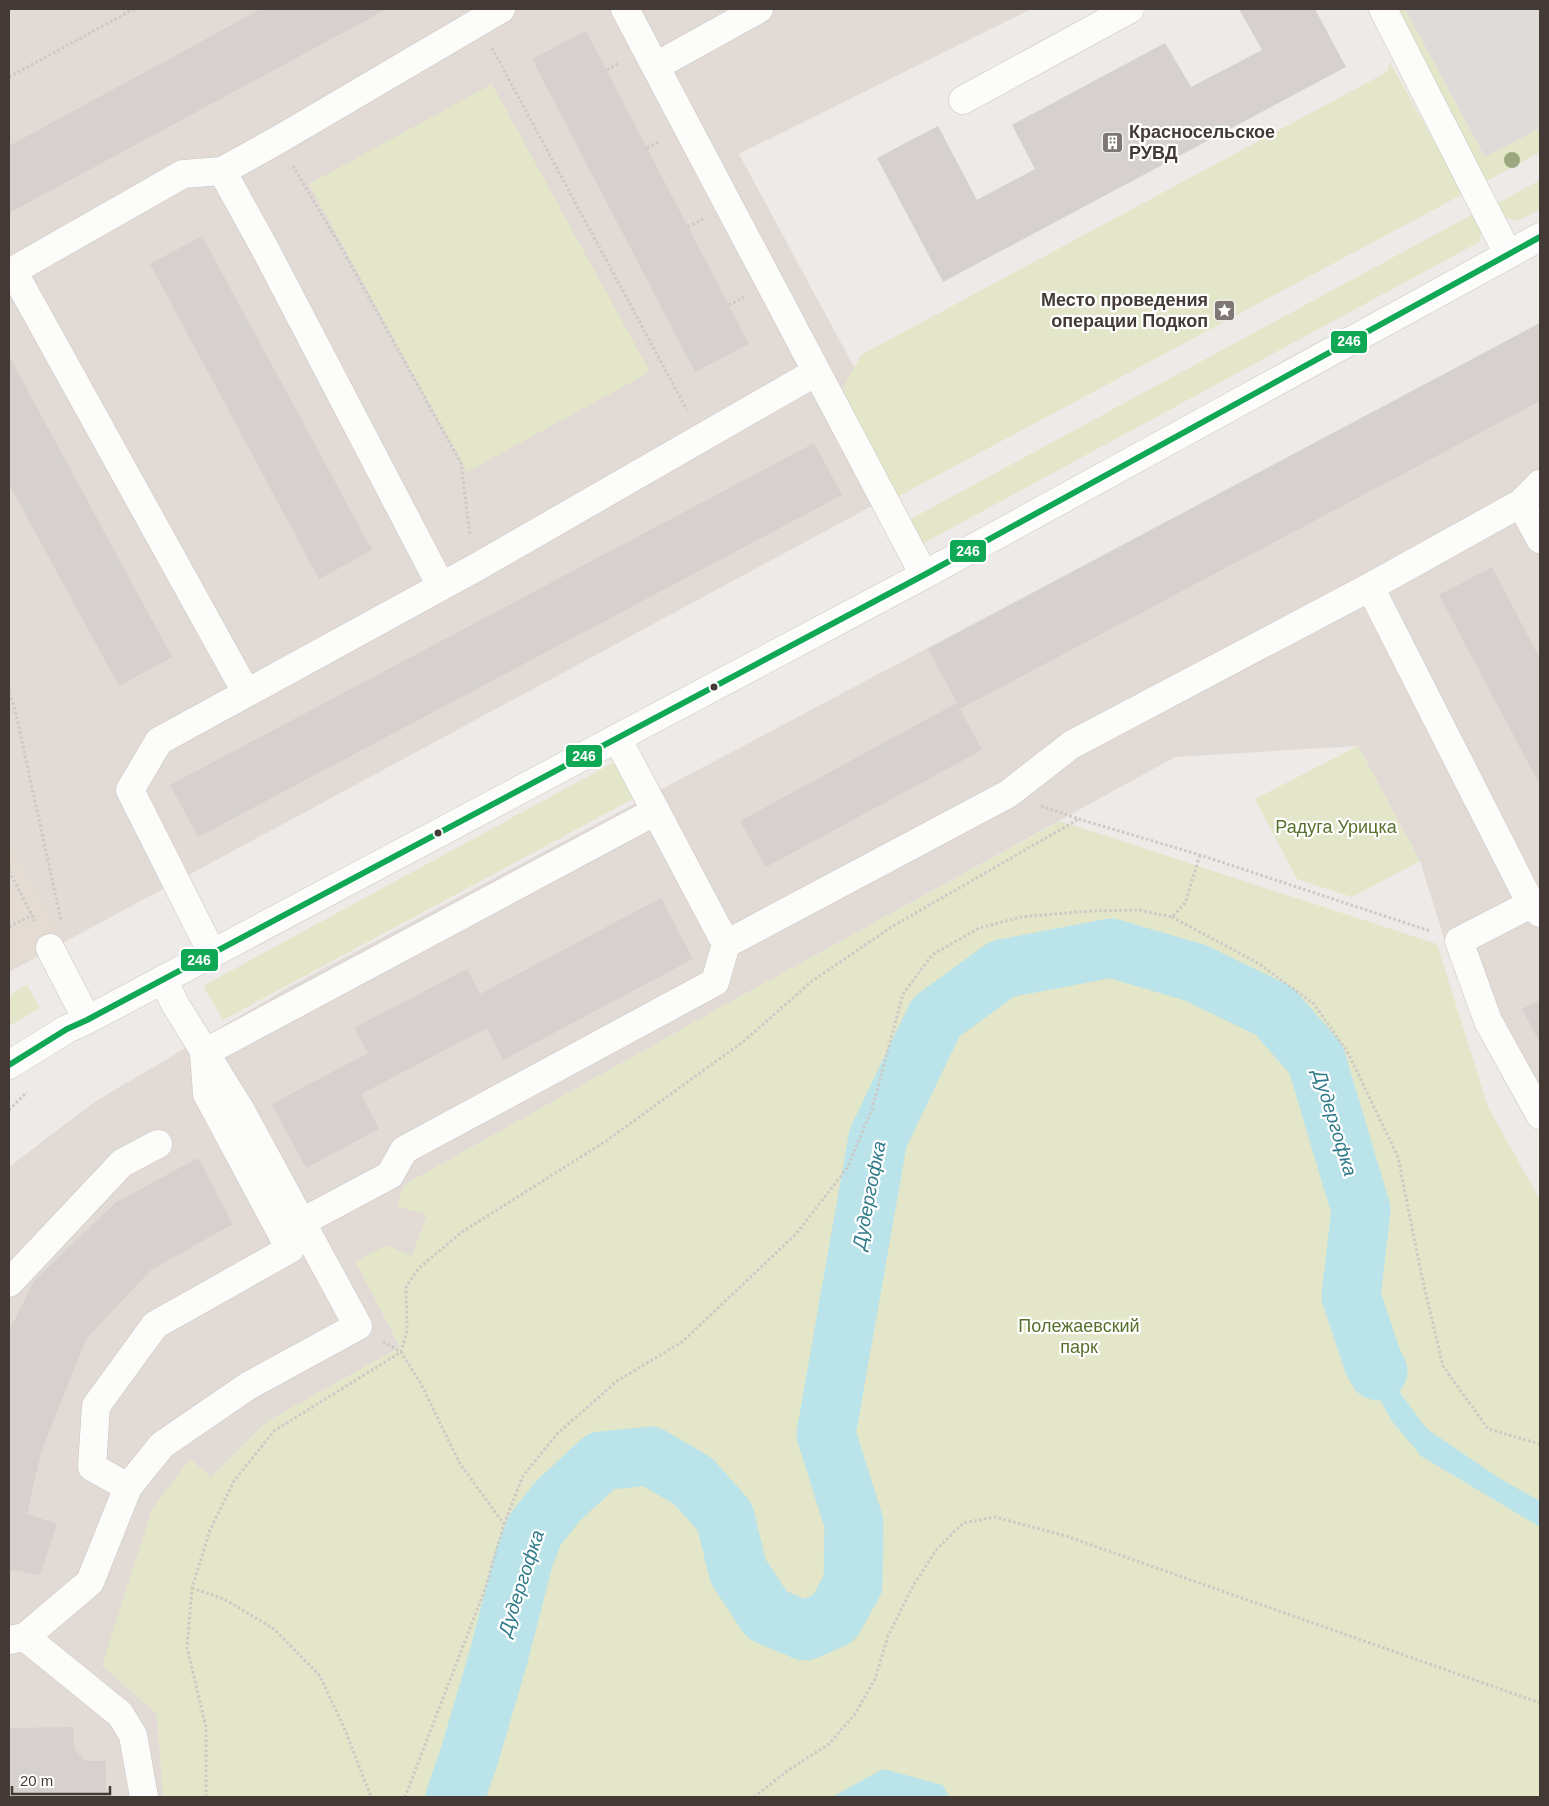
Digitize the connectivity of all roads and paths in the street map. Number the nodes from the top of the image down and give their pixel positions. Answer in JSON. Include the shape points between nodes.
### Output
{"nodes":[{"id":1,"x":134,"y":9,"type":"edge"},
{"id":2,"x":501,"y":9,"type":"edge"},
{"id":3,"x":625,"y":9,"type":"edge"},
{"id":4,"x":760,"y":9,"type":"edge"},
{"id":5,"x":1130,"y":9,"type":"edge"},
{"id":6,"x":1383,"y":9,"type":"edge"},
{"id":7,"x":478,"y":22,"type":"junction"},
{"id":8,"x":656,"y":66,"type":"junction"},
{"id":9,"x":9,"y":77,"type":"edge"},
{"id":10,"x":963,"y":100,"type":"dead end"},
{"id":11,"x":278,"y":140,"type":"junction"},
{"id":12,"x":222,"y":171,"type":"junction"},
{"id":13,"x":1540,"y":237,"type":"edge"},
{"id":14,"x":1508,"y":254,"type":"junction"},
{"id":15,"x":11,"y":272,"type":"edge"},
{"id":16,"x":816,"y":372,"type":"junction"},
{"id":17,"x":702,"y":437,"type":"junction"},
{"id":18,"x":1540,"y":484,"type":"edge"},
{"id":19,"x":1521,"y":503,"type":"junction"},
{"id":20,"x":1540,"y":540,"type":"edge"},
{"id":21,"x":475,"y":568,"type":"junction"},
{"id":22,"x":924,"y":575,"type":"junction"},
{"id":23,"x":441,"y":586,"type":"junction"},
{"id":24,"x":1370,"y":587,"type":"junction"},
{"id":25,"x":246,"y":692,"type":"junction"},
{"id":26,"x":9,"y":693,"type":"edge"},
{"id":27,"x":617,"y":738,"type":"junction"},
{"id":28,"x":1008,"y":794,"type":"junction"},
{"id":29,"x":656,"y":811,"type":"junction"},
{"id":30,"x":1079,"y":819,"type":"junction"},
{"id":31,"x":1200,"y":855,"type":"junction"},
{"id":32,"x":9,"y":871,"type":"edge"},
{"id":33,"x":1536,"y":908,"type":"edge"},
{"id":34,"x":1172,"y":917,"type":"junction"},
{"id":35,"x":62,"y":924,"type":"dead end"},
{"id":36,"x":9,"y":927,"type":"edge"},
{"id":37,"x":1459,"y":941,"type":"junction"},
{"id":38,"x":726,"y":944,"type":"junction"},
{"id":39,"x":50,"y":948,"type":"dead end"},
{"id":40,"x":212,"y":953,"type":"junction"},
{"id":41,"x":163,"y":979,"type":"junction"},
{"id":42,"x":87,"y":1020,"type":"junction"},
{"id":43,"x":204,"y":1053,"type":"junction"},
{"id":44,"x":9,"y":1065,"type":"edge"},
{"id":45,"x":1540,"y":1115,"type":"edge"},
{"id":46,"x":158,"y":1144,"type":"dead end"},
{"id":47,"x":302,"y":1222,"type":"junction"},
{"id":48,"x":9,"y":1283,"type":"edge"},
{"id":49,"x":401,"y":1352,"type":"junction"},
{"id":50,"x":1540,"y":1444,"type":"edge"},
{"id":51,"x":128,"y":1487,"type":"junction"},
{"id":52,"x":504,"y":1524,"type":"junction"},
{"id":53,"x":192,"y":1588,"type":"junction"},
{"id":54,"x":17,"y":1639,"type":"edge"},
{"id":55,"x":1540,"y":1703,"type":"edge"},
{"id":56,"x":144,"y":1797,"type":"edge"},
{"id":57,"x":206,"y":1797,"type":"edge"},
{"id":58,"x":371,"y":1797,"type":"edge"},
{"id":59,"x":405,"y":1797,"type":"edge"},
{"id":60,"x":754,"y":1797,"type":"edge"}],
"edges":[{"from":1,"to":9,"type":"path"},
{"from":2,"to":7,"type":"street"},
{"from":3,"to":8,"type":"street"},
{"from":4,"to":8,"type":"street"},
{"from":5,"to":10,"type":"street"},
{"from":6,"to":14,"type":"street"},
{"from":7,"to":11,"type":"street"},
{"from":7,"to":17,"type":"path"},
{"from":8,"to":16,"type":"street"},
{"from":11,"to":12,"type":"street"},
{"from":11,"to":21,"type":"path","via":[[461,464]]},
{"from":12,"to":15,"type":"street","via":[[183,174]]},
{"from":12,"to":23,"type":"street"},
{"from":13,"to":14,"type":"street"},
{"from":14,"to":22,"type":"street"},
{"from":15,"to":25,"type":"street"},
{"from":16,"to":17,"type":"street"},
{"from":16,"to":22,"type":"street"},
{"from":17,"to":21,"type":"street"},
{"from":18,"to":19,"type":"street"},
{"from":19,"to":20,"type":"street"},
{"from":19,"to":24,"type":"street"},
{"from":21,"to":23,"type":"street"},
{"from":22,"to":27,"type":"street"},
{"from":23,"to":25,"type":"street"},
{"from":24,"to":28,"type":"street","via":[[1071,745]]},
{"from":24,"to":33,"type":"street"},
{"from":25,"to":40,"type":"street","via":[[159,741],[130,790]]},
{"from":26,"to":35,"type":"path"},
{"from":27,"to":29,"type":"street"},
{"from":27,"to":40,"type":"street"},
{"from":28,"to":30,"type":"path"},
{"from":28,"to":38,"type":"street"},
{"from":29,"to":38,"type":"street"},
{"from":29,"to":43,"type":"street"},
{"from":30,"to":31,"type":"path"},
{"from":30,"to":49,"type":"path","via":[[892,926],[812,981],[744,1041],[606,1141],[462,1232],[420,1268],[406,1287],[407,1331]]},
{"from":31,"to":34,"type":"path","via":[[1186,903]]},
{"from":31,"to":37,"type":"path"},
{"from":32,"to":36,"type":"path","via":[[32,915]]},
{"from":33,"to":37,"type":"street"},
{"from":34,"to":50,"type":"path","via":[[1258,963],[1314,1004],[1348,1053],[1398,1156],[1443,1366],[1488,1429]]},
{"from":34,"to":52,"type":"path","via":[[1139,910],[1021,917],[979,928],[932,954],[903,994],[872,1109],[846,1168],[796,1234],[682,1342],[617,1381],[557,1434],[523,1476]]},
{"from":37,"to":45,"type":"street","via":[[1488,1021]]},
{"from":38,"to":47,"type":"street","via":[[715,982],[404,1150],[390,1175]]},
{"from":39,"to":42,"type":"street"},
{"from":40,"to":41,"type":"street"},
{"from":41,"to":42,"type":"street"},
{"from":41,"to":43,"type":"street"},
{"from":42,"to":44,"type":"street"},
{"from":43,"to":47,"type":"street","via":[[240,1109]]},
{"from":43,"to":51,"type":"street","via":[[207,1094],[290,1249],[156,1324],[96,1406],[92,1467]]},
{"from":46,"to":48,"type":"street","via":[[122,1163]]},
{"from":47,"to":51,"type":"street","via":[[358,1326],[248,1386],[162,1445]]},
{"from":49,"to":52,"type":"path","via":[[421,1384],[460,1464]]},
{"from":49,"to":53,"type":"path","via":[[274,1431],[234,1481],[210,1530]]},
{"from":51,"to":54,"type":"street","via":[[90,1582]]},
{"from":52,"to":59,"type":"path","via":[[482,1597]]},
{"from":53,"to":57,"type":"path","via":[[187,1648],[206,1727]]},
{"from":53,"to":58,"type":"path","via":[[224,1599],[274,1629],[320,1676]]},
{"from":54,"to":56,"type":"street","via":[[120,1714],[133,1735]]},
{"from":55,"to":60,"type":"path","via":[[1066,1536],[995,1517],[963,1523],[937,1548],[914,1584],[888,1636],[875,1679],[855,1714],[828,1744]]}]}
